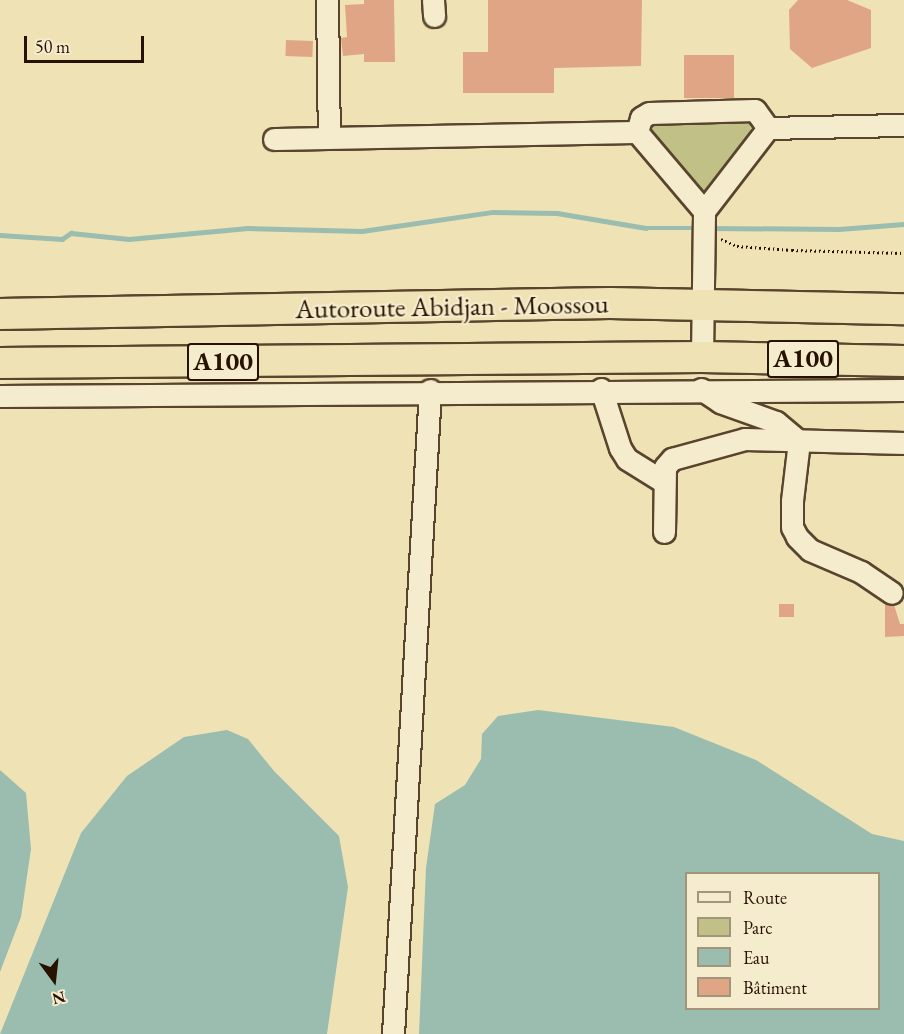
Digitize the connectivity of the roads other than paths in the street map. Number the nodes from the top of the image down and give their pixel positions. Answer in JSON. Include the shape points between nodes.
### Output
{"nodes":[{"id":1,"x":327,"y":0,"type":"edge"},
{"id":2,"x":904,"y":125,"type":"edge"},
{"id":3,"x":768,"y":128,"type":"junction"},
{"id":4,"x":637,"y":132,"type":"junction"},
{"id":5,"x":329,"y":136,"type":"junction"},
{"id":6,"x":274,"y":139,"type":"dead end"},
{"id":7,"x":704,"y":221,"type":"junction"},
{"id":8,"x":704,"y":304,"type":"junction"},
{"id":9,"x":904,"y":309,"type":"edge"},
{"id":10,"x":0,"y":314,"type":"edge"},
{"id":11,"x":702,"y":357,"type":"junction"},
{"id":12,"x":904,"y":361,"type":"edge"},
{"id":13,"x":0,"y":363,"type":"edge"},
{"id":14,"x":768,"y":388,"type":"junction"},
{"id":15,"x":700,"y":389,"type":"junction"},
{"id":16,"x":430,"y":390,"type":"junction"},
{"id":17,"x":904,"y":390,"type":"edge"},
{"id":18,"x":0,"y":396,"type":"edge"},
{"id":19,"x":603,"y":397,"type":"junction"},
{"id":20,"x":720,"y":402,"type":"junction"},
{"id":21,"x":760,"y":415,"type":"junction"},
{"id":22,"x":745,"y":439,"type":"junction"},
{"id":23,"x":799,"y":441,"type":"junction"},
{"id":24,"x":904,"y":443,"type":"edge"},
{"id":25,"x":664,"y":482,"type":"junction"},
{"id":26,"x":664,"y":532,"type":"dead end"},
{"id":27,"x":891,"y":593,"type":"dead end"},
{"id":28,"x":393,"y":1034,"type":"edge"}],
"edges":[{"from":1,"to":5,"type":"street"},
{"from":2,"to":3,"type":"street"},
{"from":3,"to":4,"type":"street","via":[[755,111],[649,113],[641,118]]},
{"from":3,"to":7,"type":"street"},
{"from":4,"to":5,"type":"street"},
{"from":4,"to":7,"type":"street"},
{"from":5,"to":6,"type":"street"},
{"from":7,"to":8,"type":"street"},
{"from":8,"to":9,"type":"highway","name":"Autoroute Abidjan - Moossou","number":"A100"},
{"from":8,"to":10,"type":"highway","name":"Autoroute Abidjan - Moossou","number":"A100"},
{"from":8,"to":11,"type":"street"},
{"from":11,"to":12,"type":"highway","name":"Autoroute Abidjan - Moossou","number":"A100"},
{"from":11,"to":13,"type":"highway","name":"Autoroute Abidjan - Moossou","number":"A100"},
{"from":14,"to":15,"type":"street"},
{"from":14,"to":17,"type":"street"},
{"from":14,"to":21,"type":"street"},
{"from":15,"to":19,"type":"street"},
{"from":15,"to":20,"type":"street"},
{"from":16,"to":18,"type":"street"},
{"from":16,"to":19,"type":"street"},
{"from":16,"to":28,"type":"street"},
{"from":19,"to":20,"type":"street"},
{"from":19,"to":25,"type":"street","via":[[616,440],[627,459]]},
{"from":20,"to":21,"type":"street"},
{"from":21,"to":22,"type":"street"},
{"from":21,"to":23,"type":"street"},
{"from":22,"to":23,"type":"street"},
{"from":22,"to":25,"type":"street","via":[[672,459],[665,467]]},
{"from":23,"to":24,"type":"street"},
{"from":23,"to":27,"type":"street","via":[[792,501],[792,527],[797,537],[810,550],[861,572]]},
{"from":25,"to":26,"type":"street"}]}
